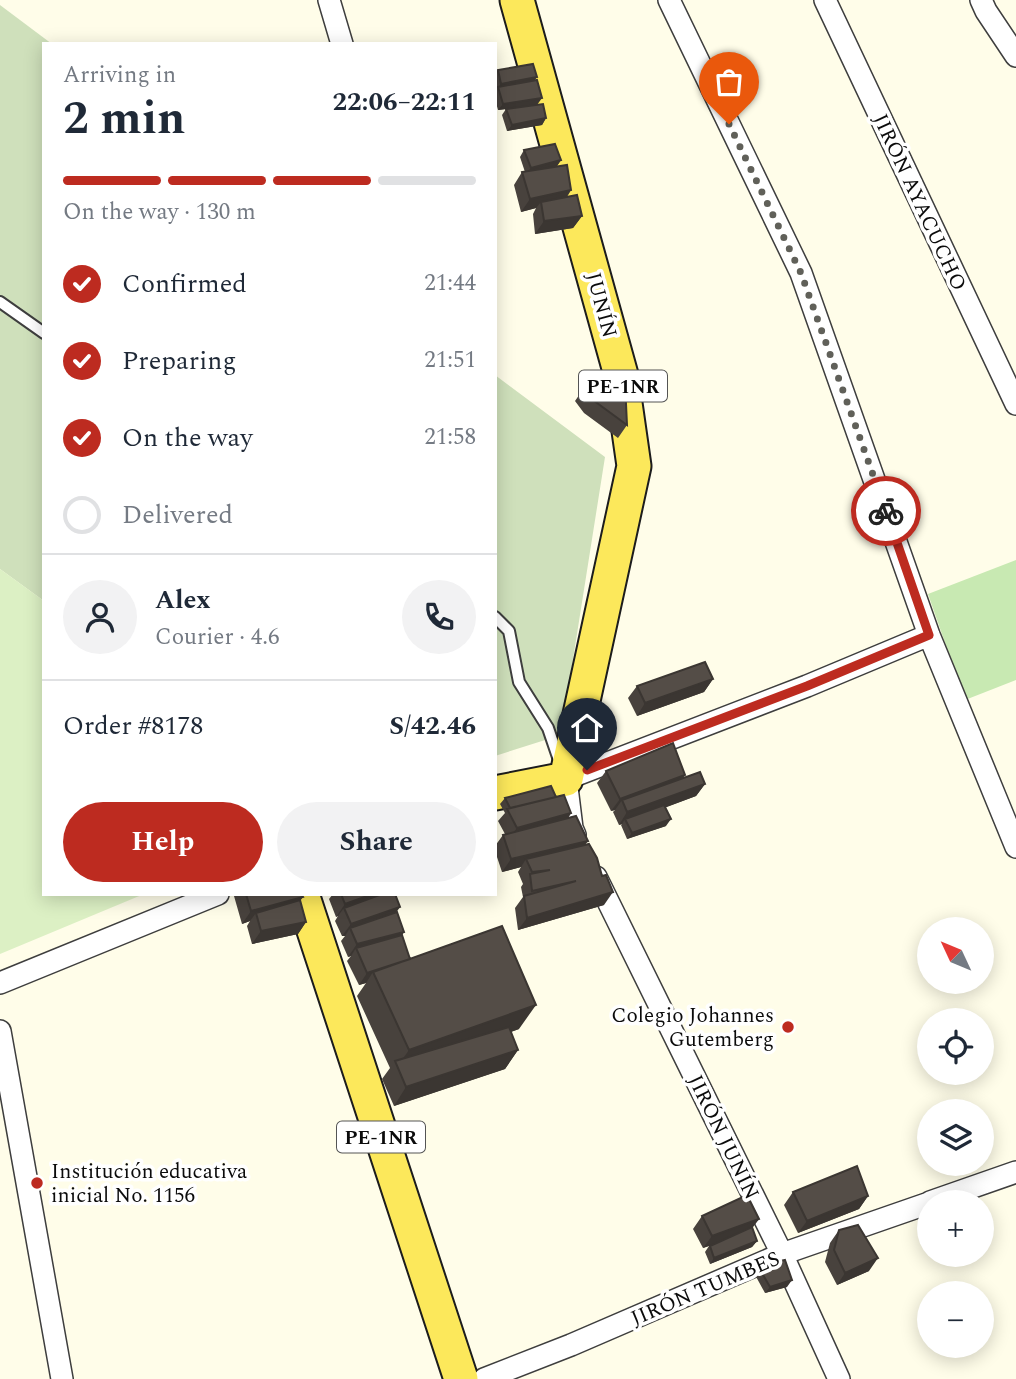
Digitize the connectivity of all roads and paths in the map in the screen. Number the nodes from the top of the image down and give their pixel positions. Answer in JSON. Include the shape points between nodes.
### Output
{"nodes":[{"id":1,"x":329,"y":0,"type":"edge"},
{"id":2,"x":517,"y":0,"type":"edge"},
{"id":3,"x":669,"y":0,"type":"edge"},
{"id":4,"x":825,"y":0,"type":"edge"},
{"id":5,"x":981,"y":0,"type":"edge"},
{"id":6,"x":341,"y":42,"type":"edge"},
{"id":7,"x":1016,"y":56,"type":"edge"},
{"id":8,"x":0,"y":302,"type":"edge"},
{"id":9,"x":42,"y":332,"type":"edge"},
{"id":10,"x":1016,"y":404,"type":"edge"},
{"id":11,"x":497,"y":619,"type":"edge"},
{"id":12,"x":929,"y":635,"type":"junction"},
{"id":13,"x":566,"y":779,"type":"junction"},
{"id":14,"x":497,"y":793,"type":"edge"},
{"id":15,"x":1016,"y":847,"type":"edge"},
{"id":16,"x":213,"y":896,"type":"edge"},
{"id":17,"x":303,"y":896,"type":"edge"},
{"id":18,"x":0,"y":982,"type":"edge"},
{"id":19,"x":0,"y":1031,"type":"edge"},
{"id":20,"x":1016,"y":1172,"type":"edge"},
{"id":21,"x":964,"y":1190,"type":"edge"},
{"id":22,"x":917,"y":1207,"type":"edge"},
{"id":23,"x":782,"y":1254,"type":"junction"},
{"id":24,"x":62,"y":1379,"type":"edge"},
{"id":25,"x":461,"y":1379,"type":"edge"},
{"id":26,"x":484,"y":1379,"type":"edge"},
{"id":27,"x":839,"y":1379,"type":"edge"}],
"edges":[{"from":1,"to":6,"type":"street"},
{"from":2,"to":13,"type":"main road","name":"JUNÍN","number":"PE-1NR","via":[[621,375],[634,466]]},
{"from":3,"to":12,"type":"street","via":[[801,273]]},
{"from":4,"to":10,"type":"street","name":"JIRÓN AYACUCHO"},
{"from":5,"to":7,"type":"street"},
{"from":8,"to":9,"type":"lane"},
{"from":11,"to":13,"type":"lane","via":[[509,631],[519,682],[548,728]]},
{"from":12,"to":13,"type":"street"},
{"from":12,"to":15,"type":"street"},
{"from":13,"to":14,"type":"main road"},
{"from":13,"to":23,"type":"street","name":"JIRÓN JUNÍN","via":[[572,828]]},
{"from":16,"to":18,"type":"street"},
{"from":17,"to":25,"type":"main road","number":"PE-1NR"},
{"from":19,"to":24,"type":"street"},
{"from":20,"to":21,"type":"street","name":"JIRÓN TUMBES"},
{"from":22,"to":23,"type":"street","name":"JIRÓN TUMBES"},
{"from":23,"to":26,"type":"street","name":"JIRÓN TUMBES"},
{"from":23,"to":27,"type":"street","name":"JIRÓN JUNÍN"}]}
